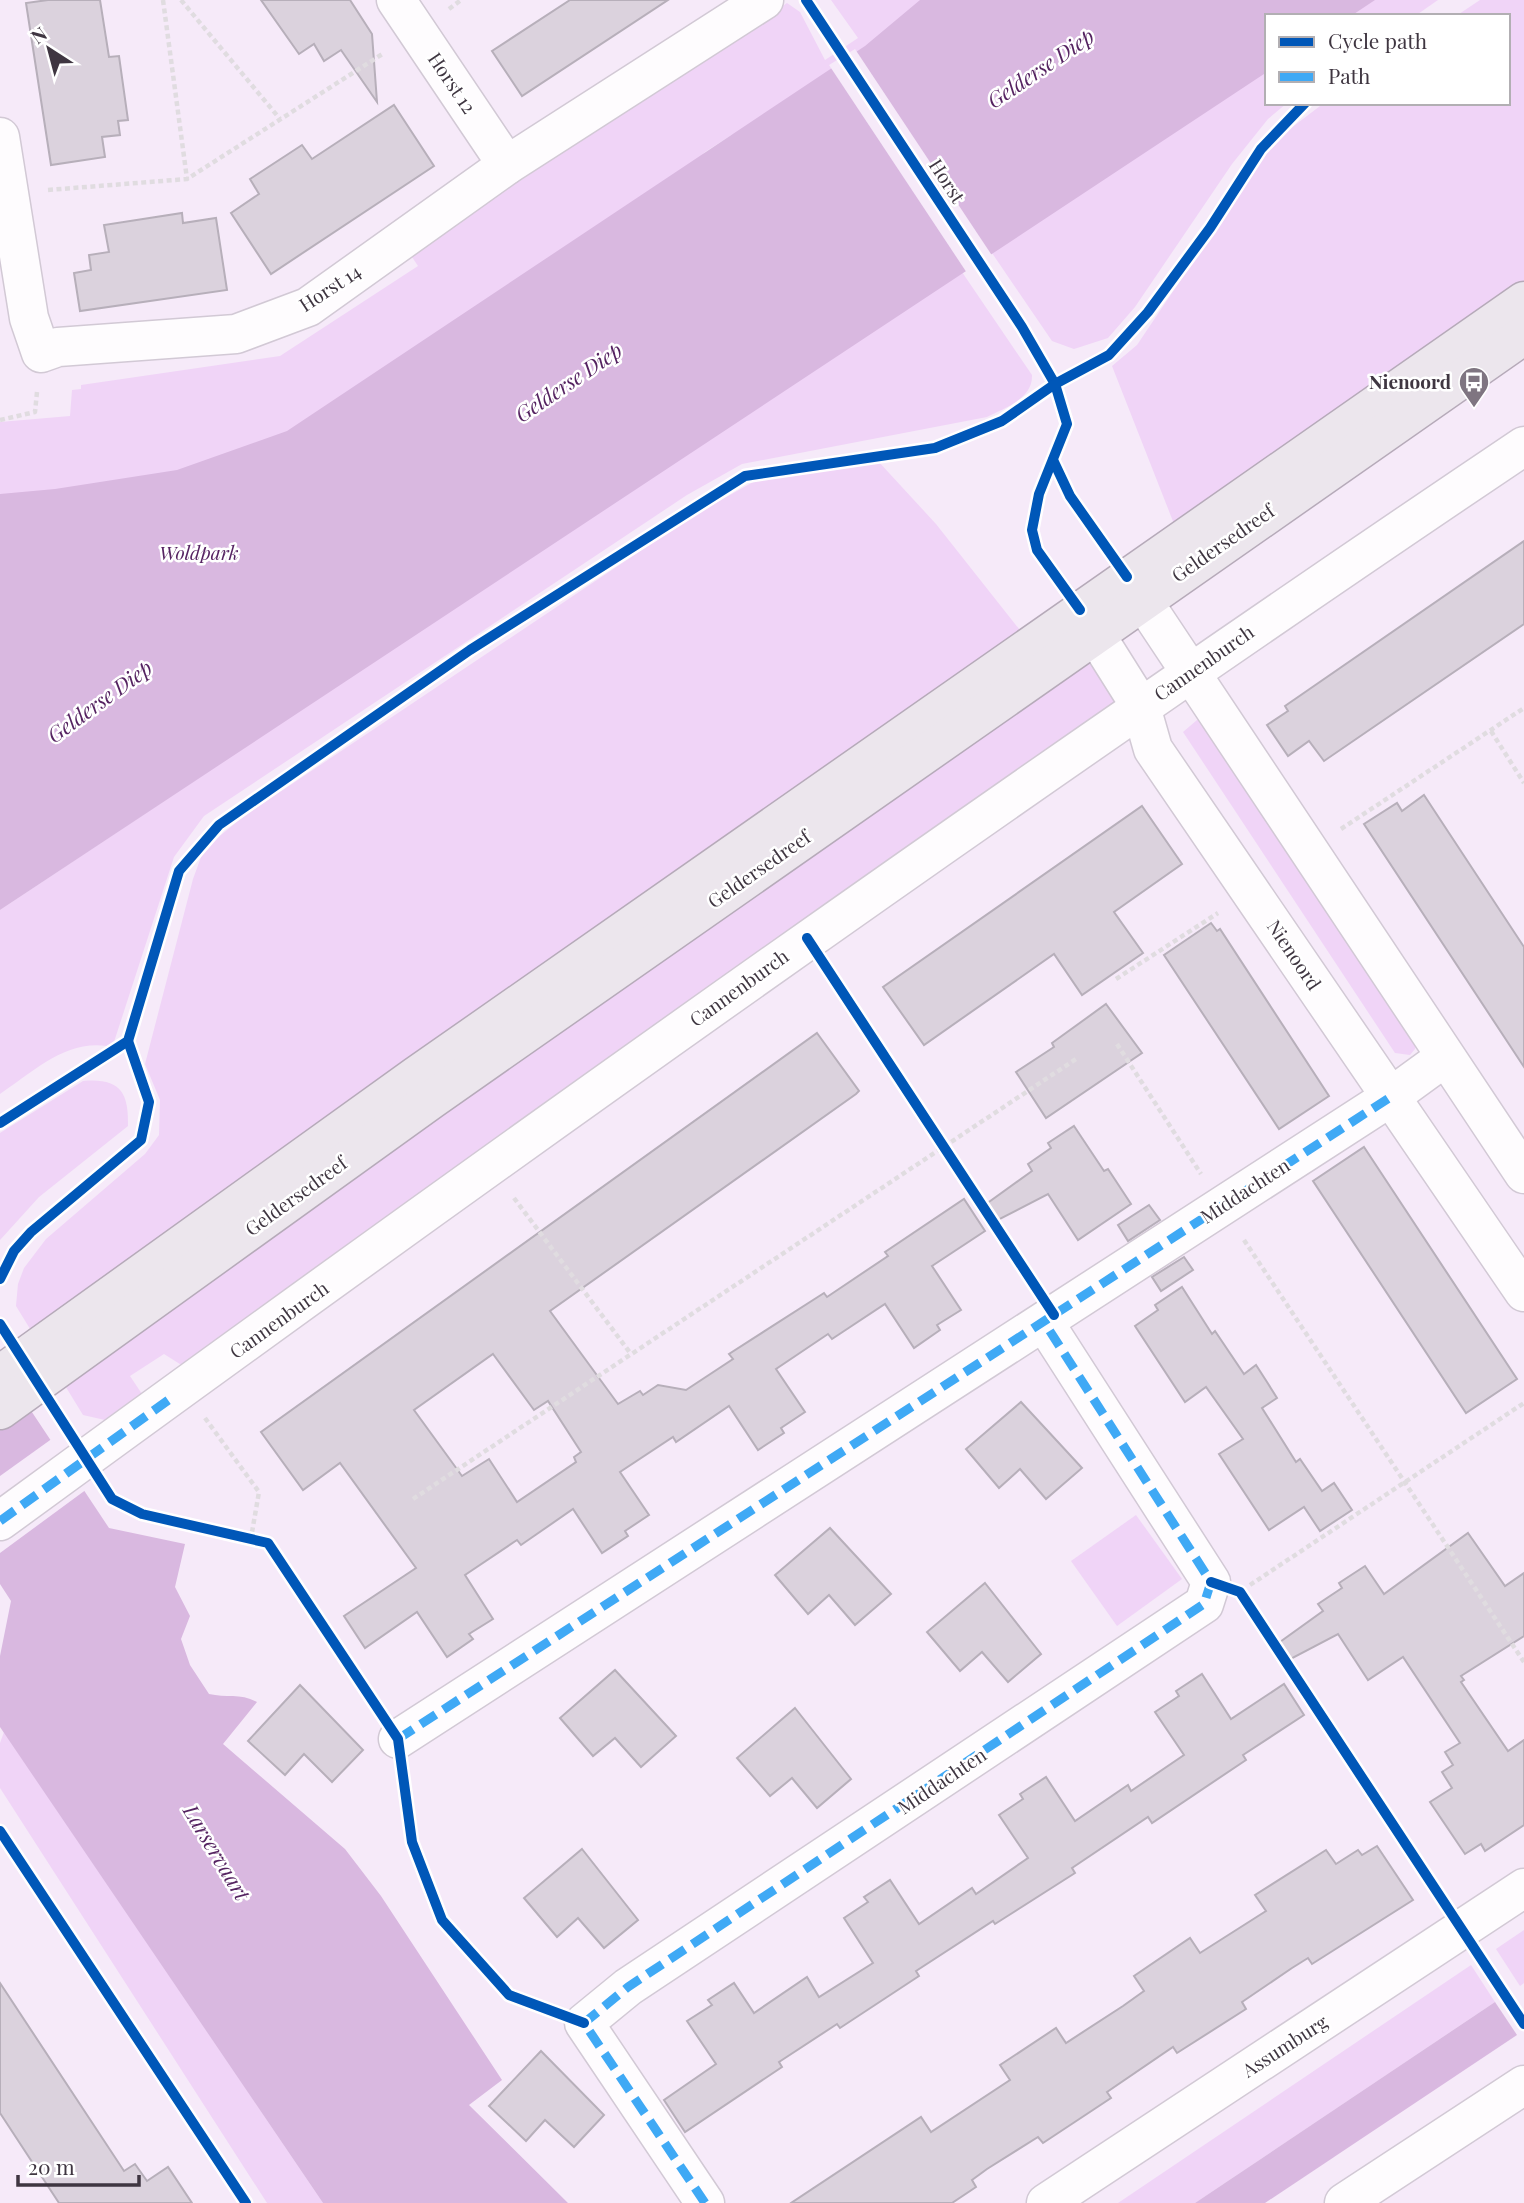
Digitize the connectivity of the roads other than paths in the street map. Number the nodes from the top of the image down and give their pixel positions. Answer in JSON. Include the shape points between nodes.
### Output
{"nodes":[{"id":1,"x":397,"y":0,"type":"edge"},
{"id":2,"x":764,"y":0,"type":"edge"},
{"id":3,"x":0,"y":138,"type":"edge"},
{"id":4,"x":507,"y":165,"type":"junction"},
{"id":5,"x":1524,"y":301,"type":"edge"},
{"id":6,"x":1524,"y":335,"type":"edge"},
{"id":7,"x":1524,"y":446,"type":"edge"},
{"id":8,"x":1135,"y":588,"type":"junction"},
{"id":9,"x":1088,"y":621,"type":"junction"},
{"id":10,"x":1191,"y":670,"type":"junction"},
{"id":11,"x":1141,"y":707,"type":"junction"},
{"id":12,"x":1444,"y":1058,"type":"junction"},
{"id":13,"x":1389,"y":1098,"type":"junction"},
{"id":14,"x":1524,"y":1174,"type":"edge"},
{"id":15,"x":1524,"y":1292,"type":"edge"},
{"id":16,"x":1044,"y":1322,"type":"junction"},
{"id":17,"x":67,"y":1343,"type":"junction"},
{"id":18,"x":0,"y":1375,"type":"edge"},
{"id":19,"x":0,"y":1410,"type":"edge"},
{"id":20,"x":0,"y":1521,"type":"edge"},
{"id":21,"x":398,"y":1739,"type":"dead end"},
{"id":22,"x":1524,"y":1888,"type":"edge"},
{"id":23,"x":1524,"y":2085,"type":"edge"},
{"id":24,"x":705,"y":2203,"type":"edge"},
{"id":25,"x":1046,"y":2203,"type":"edge"},
{"id":26,"x":1344,"y":2203,"type":"edge"}],
"edges":[{"from":1,"to":4,"type":"street","name":"Horst 12"},
{"from":2,"to":4,"type":"street","name":"Horst 14"},
{"from":3,"to":4,"type":"street","name":"Horst 14","via":[[29,317],[41,353],[58,347],[236,334],[308,307]]},
{"from":5,"to":8,"type":"main road","name":"Geldersedreef"},
{"from":6,"to":8,"type":"main road","name":"Geldersedreef"},
{"from":7,"to":10,"type":"street","name":"Cannenburch"},
{"from":8,"to":9,"type":"main road","name":"Geldersedreef"},
{"from":8,"to":10,"type":"street"},
{"from":9,"to":11,"type":"street","name":"Nienoord"},
{"from":9,"to":17,"type":"main road","name":"Geldersedreef"},
{"from":10,"to":11,"type":"street","name":"Cannenburch"},
{"from":10,"to":12,"type":"street"},
{"from":11,"to":13,"type":"street","name":"Nienoord","via":[[1153,749]]},
{"from":11,"to":20,"type":"street","name":"Cannenburch","via":[[807,938]]},
{"from":12,"to":13,"type":"street","name":"Middachten"},
{"from":12,"to":14,"type":"street"},
{"from":13,"to":15,"type":"street","name":"Nienoord"},
{"from":13,"to":16,"type":"street","name":"Middachten"},
{"from":16,"to":21,"type":"street","name":"Middachten"},
{"from":16,"to":24,"type":"street","name":"Middachten","via":[[1226,1587],[917,1798],[628,1987],[584,2023]]},
{"from":17,"to":18,"type":"main road","name":"Geldersedreef"},
{"from":17,"to":19,"type":"main road","name":"Geldersedreef"},
{"from":22,"to":25,"type":"street","name":"Assumburg"},
{"from":23,"to":26,"type":"street"}]}
